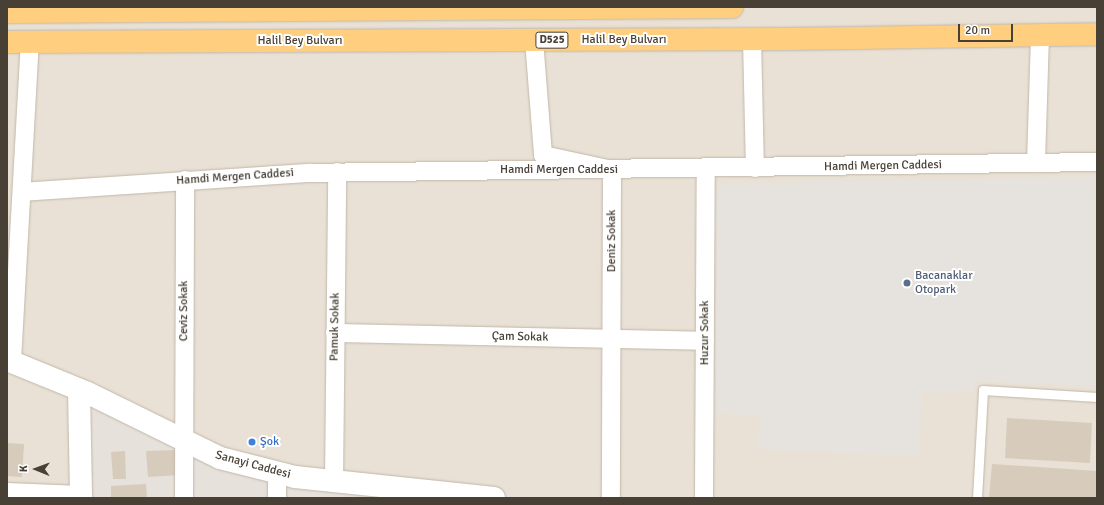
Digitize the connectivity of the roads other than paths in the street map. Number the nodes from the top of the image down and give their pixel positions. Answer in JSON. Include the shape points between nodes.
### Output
{"nodes":[{"id":1,"x":732,"y":7,"type":"edge"},
{"id":2,"x":532,"y":8,"type":"edge"},
{"id":3,"x":12,"y":11,"type":"edge"},
{"id":4,"x":1097,"y":34,"type":"edge"},
{"id":5,"x":1040,"y":35,"type":"junction"},
{"id":6,"x":752,"y":39,"type":"junction"},
{"id":7,"x":534,"y":40,"type":"junction"},
{"id":8,"x":30,"y":41,"type":"junction"},
{"id":9,"x":7,"y":42,"type":"edge"},
{"id":10,"x":15,"y":161,"type":"edge"},
{"id":11,"x":1097,"y":162,"type":"edge"},
{"id":12,"x":1036,"y":163,"type":"junction"},
{"id":13,"x":755,"y":168,"type":"junction"},
{"id":14,"x":706,"y":169,"type":"junction"},
{"id":15,"x":612,"y":170,"type":"junction"},
{"id":16,"x":337,"y":172,"type":"junction"},
{"id":17,"x":185,"y":180,"type":"junction"},
{"id":18,"x":22,"y":192,"type":"junction"},
{"id":19,"x":335,"y":333,"type":"junction"},
{"id":20,"x":611,"y":339,"type":"junction"},
{"id":21,"x":705,"y":341,"type":"junction"},
{"id":22,"x":9,"y":361,"type":"edge"},
{"id":23,"x":80,"y":390,"type":"junction"},
{"id":24,"x":1097,"y":397,"type":"edge"},
{"id":25,"x":184,"y":442,"type":"junction"},
{"id":26,"x":277,"y":472,"type":"junction"},
{"id":27,"x":334,"y":482,"type":"junction"},
{"id":28,"x":7,"y":492,"type":"edge"},
{"id":29,"x":378,"y":493,"type":"edge"},
{"id":30,"x":460,"y":496,"type":"edge"},
{"id":31,"x":81,"y":497,"type":"edge"},
{"id":32,"x":184,"y":498,"type":"edge"},
{"id":33,"x":277,"y":498,"type":"edge"},
{"id":34,"x":494,"y":498,"type":"edge"},
{"id":35,"x":611,"y":498,"type":"edge"},
{"id":36,"x":704,"y":498,"type":"edge"},
{"id":37,"x":977,"y":498,"type":"edge"}],
"edges":[{"from":1,"to":2,"type":"highway"},
{"from":2,"to":3,"type":"highway"},
{"from":4,"to":5,"type":"highway","name":"Halil Bey Bulvarı","number":"D525"},
{"from":5,"to":6,"type":"highway","name":"Halil Bey Bulvarı","number":"D525"},
{"from":5,"to":12,"type":"street"},
{"from":6,"to":7,"type":"highway","name":"Halil Bey Bulvarı","number":"D525"},
{"from":6,"to":13,"type":"street"},
{"from":7,"to":8,"type":"highway","name":"Halil Bey Bulvarı","number":"D525"},
{"from":7,"to":15,"type":"street","via":[[543,155]]},
{"from":8,"to":9,"type":"highway","name":"Halil Bey Bulvarı","number":"D525"},
{"from":8,"to":10,"type":"street"},
{"from":10,"to":18,"type":"street"},
{"from":11,"to":12,"type":"street","name":"Hamdi Mergen Caddesi"},
{"from":12,"to":13,"type":"street","name":"Hamdi Mergen Caddesi"},
{"from":13,"to":14,"type":"street","name":"Hamdi Mergen Caddesi"},
{"from":14,"to":15,"type":"street","name":"Hamdi Mergen Caddesi"},
{"from":14,"to":21,"type":"street","name":"Huzur Sokak"},
{"from":15,"to":16,"type":"street","name":"Hamdi Mergen Caddesi"},
{"from":15,"to":20,"type":"street","name":"Deniz Sokak"},
{"from":16,"to":17,"type":"street","name":"Hamdi Mergen Caddesi"},
{"from":16,"to":19,"type":"street","name":"Pamuk Sokak"},
{"from":17,"to":18,"type":"street","name":"Hamdi Mergen Caddesi"},
{"from":17,"to":25,"type":"street","name":"Ceviz Sokak"},
{"from":18,"to":22,"type":"street"},
{"from":19,"to":20,"type":"street","name":"Çam Sokak"},
{"from":19,"to":27,"type":"street","name":"Pamuk Sokak"},
{"from":20,"to":21,"type":"street","name":"Çam Sokak"},
{"from":20,"to":35,"type":"street","name":"Deniz Sokak"},
{"from":21,"to":36,"type":"street","name":"Huzur Sokak"},
{"from":22,"to":23,"type":"street","name":"Sanayi Caddesi"},
{"from":23,"to":25,"type":"street","name":"Sanayi Caddesi"},
{"from":23,"to":31,"type":"street"},
{"from":24,"to":37,"type":"lane","via":[[983,390]]},
{"from":25,"to":26,"type":"street","name":"Sanayi Caddesi","via":[[220,458]]},
{"from":25,"to":32,"type":"street","name":"Ceviz Sokak"},
{"from":26,"to":27,"type":"street","name":"Sanayi Caddesi"},
{"from":26,"to":33,"type":"street"},
{"from":27,"to":29,"type":"street","name":"Sanayi Caddesi"},
{"from":28,"to":31,"type":"street"},
{"from":29,"to":30,"type":"street","name":"Sanayi Caddesi"},
{"from":30,"to":34,"type":"street","name":"Sanayi Caddesi"}]}
